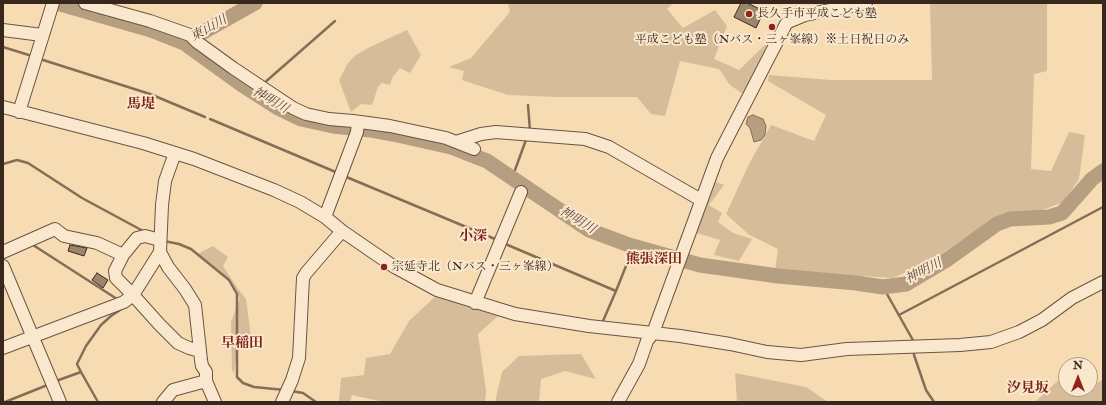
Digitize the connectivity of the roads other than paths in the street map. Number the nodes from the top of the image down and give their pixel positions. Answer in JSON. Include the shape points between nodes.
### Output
{"nodes":[{"id":1,"x":85,"y":3,"type":"edge"},
{"id":2,"x":866,"y":3,"type":"edge"},
{"id":3,"x":52,"y":5,"type":"edge"},
{"id":4,"x":110,"y":6,"type":"edge"},
{"id":5,"x":3,"y":30,"type":"edge"},
{"id":6,"x":42,"y":36,"type":"junction"},
{"id":7,"x":3,"y":107,"type":"edge"},
{"id":8,"x":19,"y":112,"type":"junction"},
{"id":9,"x":358,"y":126,"type":"junction"},
{"id":10,"x":456,"y":142,"type":"junction"},
{"id":11,"x":474,"y":149,"type":"dead end"},
{"id":12,"x":175,"y":153,"type":"junction"},
{"id":13,"x":521,"y":192,"type":"dead end"},
{"id":14,"x":701,"y":200,"type":"junction"},
{"id":15,"x":324,"y":217,"type":"junction"},
{"id":16,"x":342,"y":231,"type":"junction"},
{"id":17,"x":160,"y":246,"type":"junction"},
{"id":18,"x":3,"y":252,"type":"edge"},
{"id":19,"x":123,"y":255,"type":"junction"},
{"id":20,"x":3,"y":266,"type":"edge"},
{"id":21,"x":1103,"y":282,"type":"edge"},
{"id":22,"x":133,"y":295,"type":"junction"},
{"id":23,"x":475,"y":302,"type":"junction"},
{"id":24,"x":653,"y":333,"type":"junction"},
{"id":25,"x":33,"y":337,"type":"junction"},
{"id":26,"x":3,"y":348,"type":"edge"},
{"id":27,"x":200,"y":351,"type":"junction"},
{"id":28,"x":206,"y":381,"type":"junction"},
{"id":29,"x":60,"y":402,"type":"edge"},
{"id":30,"x":163,"y":402,"type":"edge"},
{"id":31,"x":215,"y":402,"type":"edge"},
{"id":32,"x":282,"y":402,"type":"edge"},
{"id":33,"x":618,"y":402,"type":"edge"}],
"edges":[{"from":1,"to":4,"type":"street"},
{"from":2,"to":14,"type":"street","via":[[805,15],[788,22],[717,158]]},
{"from":3,"to":6,"type":"street"},
{"from":4,"to":9,"type":"street","via":[[193,38],[292,108],[306,114]]},
{"from":5,"to":6,"type":"street"},
{"from":6,"to":8,"type":"street"},
{"from":7,"to":8,"type":"street"},
{"from":8,"to":12,"type":"street","via":[[143,142]]},
{"from":9,"to":10,"type":"street","via":[[390,126]]},
{"from":9,"to":15,"type":"street"},
{"from":10,"to":11,"type":"street"},
{"from":10,"to":14,"type":"street","via":[[496,132],[585,139],[609,147]]},
{"from":12,"to":15,"type":"street","via":[[274,190]]},
{"from":12,"to":17,"type":"street","via":[[165,181]]},
{"from":13,"to":23,"type":"street"},
{"from":14,"to":24,"type":"street"},
{"from":15,"to":16,"type":"street"},
{"from":16,"to":23,"type":"street","via":[[393,266],[422,282],[437,290]]},
{"from":16,"to":32,"type":"street","via":[[303,278],[299,358]]},
{"from":17,"to":19,"type":"street","via":[[145,236],[137,238]]},
{"from":17,"to":22,"type":"street"},
{"from":17,"to":27,"type":"street","via":[[168,267],[196,305]]},
{"from":18,"to":19,"type":"street","via":[[55,229],[64,236],[97,243]]},
{"from":19,"to":22,"type":"street","via":[[115,271],[116,278]]},
{"from":20,"to":25,"type":"street"},
{"from":21,"to":24,"type":"street","via":[[1072,298],[1042,320],[991,342],[847,349],[801,355],[767,352]]},
{"from":22,"to":25,"type":"street","via":[[124,302]]},
{"from":22,"to":27,"type":"street","via":[[178,343]]},
{"from":23,"to":24,"type":"street","via":[[515,314]]},
{"from":24,"to":33,"type":"street"},
{"from":25,"to":26,"type":"street"},
{"from":25,"to":29,"type":"street"},
{"from":27,"to":28,"type":"street"},
{"from":28,"to":30,"type":"street","via":[[173,390]]},
{"from":28,"to":31,"type":"street"}]}
